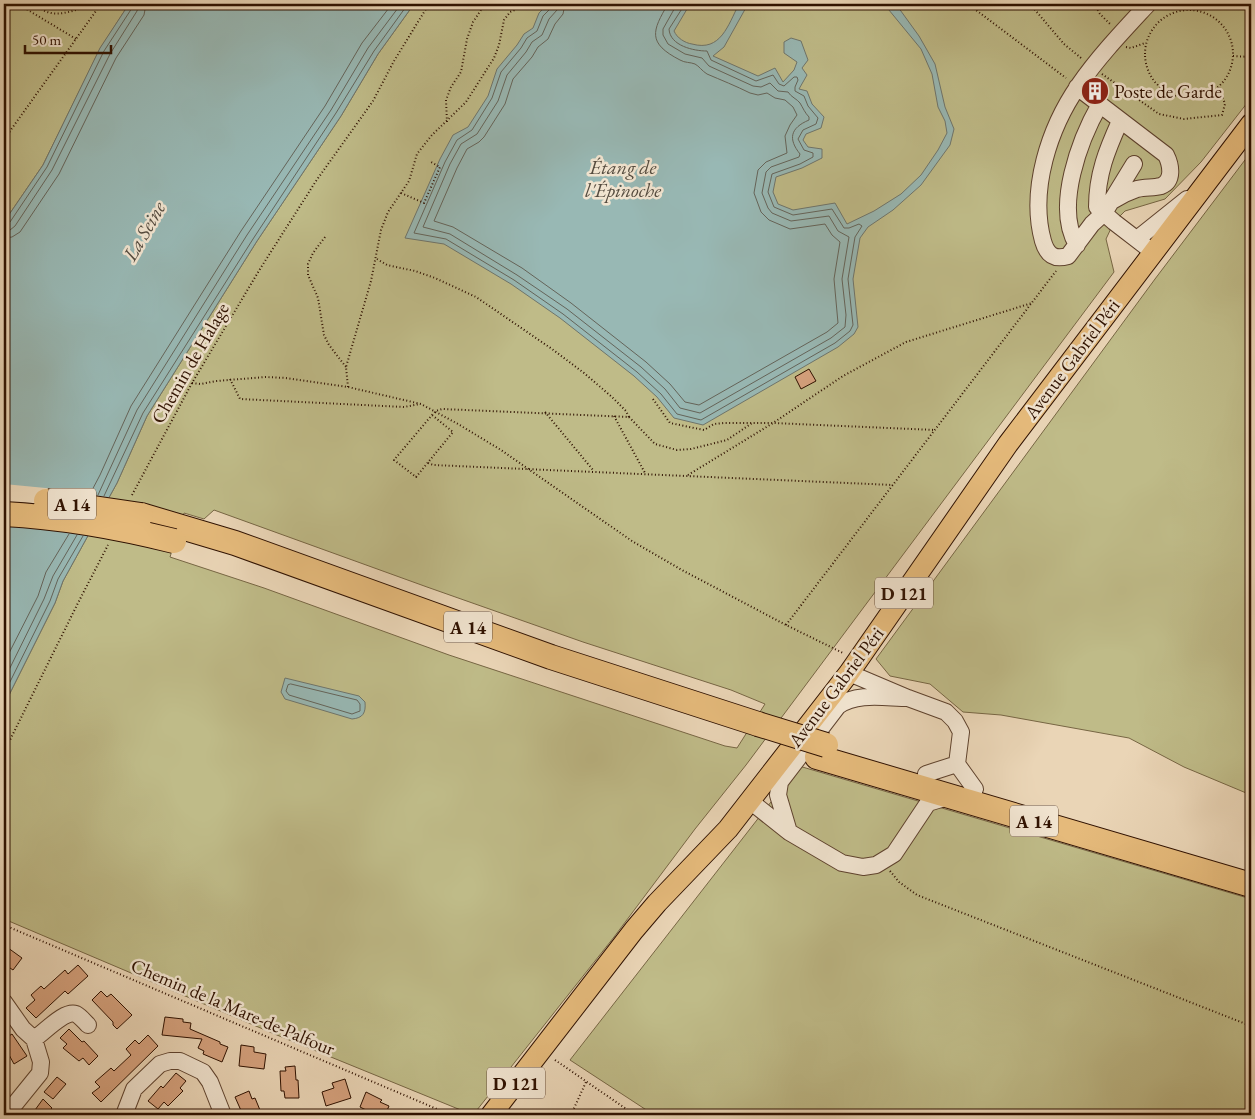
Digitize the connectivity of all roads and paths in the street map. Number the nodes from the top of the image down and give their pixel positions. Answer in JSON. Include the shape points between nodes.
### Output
{"nodes":[{"id":1,"x":18,"y":4,"type":"edge"},
{"id":2,"x":36,"y":4,"type":"edge"},
{"id":3,"x":93,"y":4,"type":"edge"},
{"id":4,"x":101,"y":4,"type":"edge"},
{"id":5,"x":430,"y":4,"type":"edge"},
{"id":6,"x":485,"y":4,"type":"edge"},
{"id":7,"x":528,"y":4,"type":"edge"},
{"id":8,"x":968,"y":4,"type":"edge"},
{"id":9,"x":1030,"y":4,"type":"edge"},
{"id":10,"x":1094,"y":4,"type":"edge"},
{"id":11,"x":1148,"y":4,"type":"edge"},
{"id":12,"x":1180,"y":4,"type":"edge"},
{"id":13,"x":1181,"y":10,"type":"junction"},
{"id":14,"x":1119,"y":36,"type":"junction"},
{"id":15,"x":76,"y":39,"type":"junction"},
{"id":16,"x":1233,"y":56,"type":"junction"},
{"id":17,"x":1251,"y":57,"type":"edge"},
{"id":18,"x":1093,"y":67,"type":"junction"},
{"id":19,"x":1078,"y":87,"type":"junction"},
{"id":20,"x":1219,"y":87,"type":"junction"},
{"id":21,"x":1100,"y":104,"type":"junction"},
{"id":22,"x":1120,"y":121,"type":"junction"},
{"id":23,"x":447,"y":122,"type":"junction"},
{"id":24,"x":1251,"y":124,"type":"edge"},
{"id":25,"x":4,"y":145,"type":"edge"},
{"id":26,"x":1152,"y":145,"type":"junction"},
{"id":27,"x":431,"y":162,"type":"dead end"},
{"id":28,"x":1134,"y":164,"type":"junction"},
{"id":29,"x":1206,"y":182,"type":"junction"},
{"id":30,"x":1143,"y":188,"type":"junction"},
{"id":31,"x":400,"y":193,"type":"junction"},
{"id":32,"x":1108,"y":207,"type":"junction"},
{"id":33,"x":325,"y":237,"type":"dead end"},
{"id":34,"x":1137,"y":239,"type":"junction"},
{"id":35,"x":1077,"y":245,"type":"junction"},
{"id":36,"x":1153,"y":252,"type":"junction"},
{"id":37,"x":1063,"y":258,"type":"junction"},
{"id":38,"x":376,"y":259,"type":"junction"},
{"id":39,"x":1032,"y":304,"type":"junction"},
{"id":40,"x":346,"y":367,"type":"junction"},
{"id":41,"x":230,"y":379,"type":"junction"},
{"id":42,"x":192,"y":383,"type":"junction"},
{"id":43,"x":348,"y":387,"type":"junction"},
{"id":44,"x":653,"y":400,"type":"dead end"},
{"id":45,"x":421,"y":404,"type":"junction"},
{"id":46,"x":436,"y":411,"type":"junction"},
{"id":47,"x":545,"y":412,"type":"junction"},
{"id":48,"x":432,"y":415,"type":"junction"},
{"id":49,"x":614,"y":416,"type":"junction"},
{"id":50,"x":629,"y":417,"type":"junction"},
{"id":51,"x":773,"y":422,"type":"junction"},
{"id":52,"x":752,"y":423,"type":"junction"},
{"id":53,"x":935,"y":430,"type":"junction"},
{"id":54,"x":428,"y":463,"type":"junction"},
{"id":55,"x":526,"y":468,"type":"junction"},
{"id":56,"x":594,"y":471,"type":"junction"},
{"id":57,"x":646,"y":474,"type":"junction"},
{"id":58,"x":688,"y":475,"type":"junction"},
{"id":59,"x":893,"y":485,"type":"junction"},
{"id":60,"x":132,"y":495,"type":"dead end"},
{"id":61,"x":4,"y":497,"type":"edge"},
{"id":62,"x":4,"y":514,"type":"edge"},
{"id":63,"x":177,"y":533,"type":"junction"},
{"id":64,"x":109,"y":544,"type":"dead end"},
{"id":65,"x":786,"y":625,"type":"junction"},
{"id":66,"x":848,"y":664,"type":"junction"},
{"id":67,"x":908,"y":698,"type":"junction"},
{"id":68,"x":4,"y":752,"type":"edge"},
{"id":69,"x":957,"y":764,"type":"junction"},
{"id":70,"x":923,"y":788,"type":"junction"},
{"id":71,"x":975,"y":788,"type":"junction"},
{"id":72,"x":750,"y":801,"type":"junction"},
{"id":73,"x":790,"y":832,"type":"junction"},
{"id":74,"x":883,"y":861,"type":"junction"},
{"id":75,"x":1251,"y":870,"type":"edge"},
{"id":76,"x":1251,"y":884,"type":"edge"},
{"id":77,"x":4,"y":925,"type":"edge"},
{"id":78,"x":4,"y":1002,"type":"edge"},
{"id":79,"x":88,"y":1025,"type":"dead end"},
{"id":80,"x":1251,"y":1026,"type":"edge"},
{"id":81,"x":34,"y":1039,"type":"junction"},
{"id":82,"x":542,"y":1050,"type":"junction"},
{"id":83,"x":586,"y":1082,"type":"junction"},
{"id":84,"x":6,"y":1115,"type":"edge"},
{"id":85,"x":124,"y":1115,"type":"edge"},
{"id":86,"x":223,"y":1115,"type":"edge"},
{"id":87,"x":451,"y":1115,"type":"edge"},
{"id":88,"x":491,"y":1115,"type":"edge"},
{"id":89,"x":571,"y":1115,"type":"edge"},
{"id":90,"x":635,"y":1115,"type":"edge"}],
"edges":[{"from":1,"to":15,"type":"path"},
{"from":2,"to":3,"type":"path","via":[[39,8],[64,15]]},
{"from":4,"to":15,"type":"path"},
{"from":5,"to":42,"type":"path","name":"Chemin de Halage","via":[[373,101],[316,181]]},
{"from":6,"to":23,"type":"path","via":[[473,22],[461,72],[446,100]]},
{"from":7,"to":23,"type":"path","via":[[510,12],[504,20],[494,58],[466,102]]},
{"from":8,"to":19,"type":"path"},
{"from":9,"to":18,"type":"path","via":[[1064,44]]},
{"from":10,"to":14,"type":"path"},
{"from":11,"to":14,"type":"street"},
{"from":12,"to":13,"type":"path"},
{"from":13,"to":16,"type":"path","via":[[1199,10],[1220,22],[1229,36]]},
{"from":13,"to":20,"type":"path","via":[[1165,16],[1149,34],[1145,48],[1148,74],[1166,92],[1184,98],[1200,97]]},
{"from":14,"to":18,"type":"street"},
{"from":15,"to":25,"type":"path"},
{"from":16,"to":17,"type":"path"},
{"from":16,"to":20,"type":"path","via":[[1230,71]]},
{"from":18,"to":19,"type":"street"},
{"from":18,"to":20,"type":"path","via":[[1148,108],[1170,117],[1184,119],[1222,115],[1225,104]]},
{"from":19,"to":21,"type":"street"},
{"from":19,"to":37,"type":"street","via":[[1046,155],[1040,196],[1045,247],[1052,256]]},
{"from":21,"to":22,"type":"street"},
{"from":21,"to":35,"type":"street","via":[[1081,143],[1071,179],[1069,222]]},
{"from":22,"to":26,"type":"street"},
{"from":22,"to":32,"type":"street","via":[[1105,156],[1097,188],[1097,207]]},
{"from":23,"to":31,"type":"path","via":[[418,154],[409,182]]},
{"from":24,"to":29,"type":"main road","name":"Avenue Gabriel Péri","number":"D 121"},
{"from":26,"to":28,"type":"street","via":[[1143,150]]},
{"from":26,"to":30,"type":"street","via":[[1166,155],[1171,172],[1161,186]]},
{"from":27,"to":31,"type":"path","via":[[440,167],[424,203]]},
{"from":28,"to":30,"type":"street","via":[[1134,172]]},
{"from":28,"to":32,"type":"street"},
{"from":29,"to":34,"type":"street"},
{"from":29,"to":36,"type":"main road","name":"Avenue Gabriel Péri","number":"D 121"},
{"from":30,"to":32,"type":"street","via":[[1122,195]]},
{"from":31,"to":38,"type":"path","via":[[388,212]]},
{"from":32,"to":34,"type":"street"},
{"from":32,"to":35,"type":"street"},
{"from":33,"to":40,"type":"path","via":[[308,264],[308,275],[319,304],[324,335]]},
{"from":34,"to":36,"type":"street"},
{"from":35,"to":37,"type":"street"},
{"from":36,"to":66,"type":"main road","name":"Avenue Gabriel Péri","number":"D 121"},
{"from":37,"to":39,"type":"path"},
{"from":38,"to":40,"type":"path"},
{"from":38,"to":50,"type":"path","via":[[435,278],[476,297],[584,373]]},
{"from":39,"to":51,"type":"path","via":[[906,342],[843,376]]},
{"from":39,"to":53,"type":"path"},
{"from":40,"to":43,"type":"path"},
{"from":41,"to":42,"type":"path"},
{"from":41,"to":43,"type":"path","via":[[286,378]]},
{"from":41,"to":45,"type":"path","via":[[240,399],[404,407]]},
{"from":42,"to":60,"type":"path","name":"Chemin de Halage"},
{"from":43,"to":45,"type":"path"},
{"from":44,"to":52,"type":"path","via":[[670,423],[676,425],[704,430],[714,424]]},
{"from":45,"to":46,"type":"path"},
{"from":46,"to":47,"type":"path","via":[[442,408]]},
{"from":46,"to":48,"type":"path"},
{"from":46,"to":55,"type":"path"},
{"from":47,"to":49,"type":"path"},
{"from":47,"to":56,"type":"path"},
{"from":48,"to":54,"type":"path","via":[[453,432]]},
{"from":48,"to":54,"type":"path","via":[[394,460],[416,477]]},
{"from":49,"to":50,"type":"path"},
{"from":49,"to":57,"type":"path"},
{"from":50,"to":52,"type":"path","via":[[655,444],[677,450],[691,450],[727,440]]},
{"from":51,"to":52,"type":"path"},
{"from":51,"to":53,"type":"path"},
{"from":51,"to":58,"type":"path"},
{"from":53,"to":59,"type":"path"},
{"from":54,"to":55,"type":"path"},
{"from":55,"to":56,"type":"path"},
{"from":55,"to":65,"type":"path","via":[[632,541]]},
{"from":56,"to":57,"type":"path"},
{"from":57,"to":58,"type":"path"},
{"from":58,"to":59,"type":"path"},
{"from":59,"to":65,"type":"path"},
{"from":61,"to":63,"type":"highway","number":"A 14","bridge":true,"via":[[141,515]]},
{"from":62,"to":63,"type":"highway","number":"A 14","bridge":true,"via":[[54,518],[134,531]]},
{"from":63,"to":70,"type":"highway","number":"A 14","via":[[548,671],[822,751]]},
{"from":64,"to":68,"type":"path"},
{"from":65,"to":66,"type":"path"},
{"from":66,"to":67,"type":"street"},
{"from":66,"to":72,"type":"main road","name":"Avenue Gabriel Péri","number":"D 121"},
{"from":67,"to":69,"type":"street","via":[[936,707],[955,721],[961,732]]},
{"from":67,"to":73,"type":"street","via":[[856,697],[838,706],[780,782],[778,795]]},
{"from":69,"to":70,"type":"street"},
{"from":69,"to":71,"type":"street"},
{"from":70,"to":71,"type":"highway","number":"A 14"},
{"from":70,"to":74,"type":"street","via":[[894,854]]},
{"from":70,"to":76,"type":"highway","number":"A 14"},
{"from":71,"to":75,"type":"highway","number":"A 14"},
{"from":72,"to":73,"type":"street"},
{"from":72,"to":82,"type":"main road","name":"Avenue Gabriel Péri","number":"D 121","via":[[640,923]]},
{"from":73,"to":74,"type":"street","via":[[842,864],[863,867]]},
{"from":74,"to":80,"type":"path","via":[[899,882],[917,894]]},
{"from":77,"to":87,"type":"path","name":"Chemin de la Mare-de-Palfour"},
{"from":78,"to":81,"type":"street"},
{"from":79,"to":81,"type":"street","via":[[78,1014],[70,1013]]},
{"from":81,"to":84,"type":"street","via":[[42,1062],[40,1073]]},
{"from":82,"to":83,"type":"path"},
{"from":82,"to":88,"type":"main road","name":"Avenue Gabriel Péri","number":"D 121"},
{"from":83,"to":89,"type":"path"},
{"from":83,"to":90,"type":"path"},
{"from":85,"to":86,"type":"street","via":[[134,1089],[160,1064],[170,1061],[203,1072]]}]}
